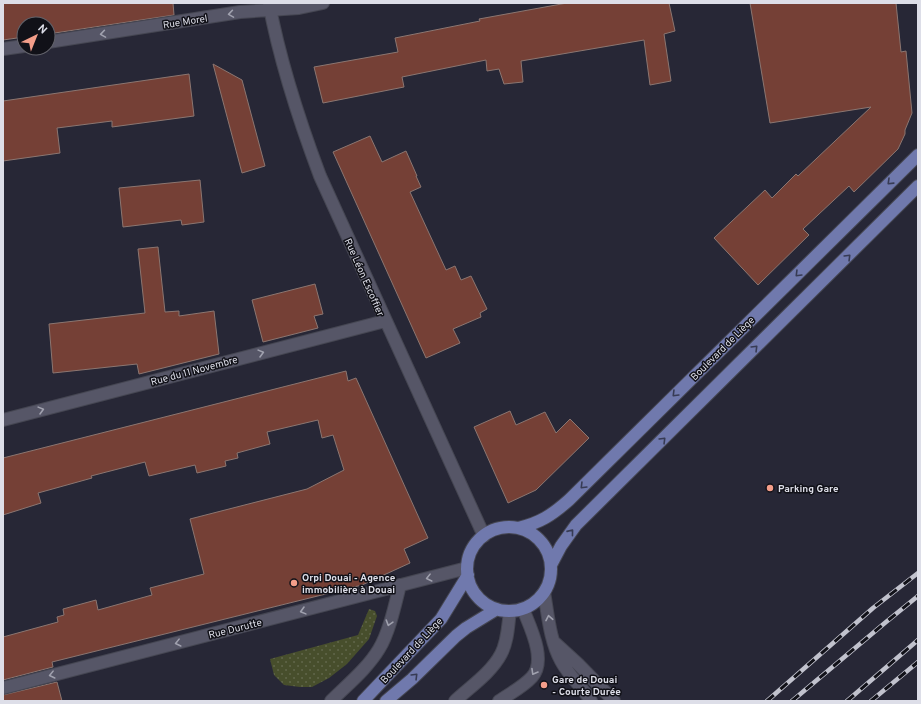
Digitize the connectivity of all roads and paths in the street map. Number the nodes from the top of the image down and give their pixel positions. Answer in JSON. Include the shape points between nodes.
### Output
{"nodes":[{"id":1,"x":323,"y":3,"type":"edge"},
{"id":2,"x":269,"y":6,"type":"edge"},
{"id":3,"x":56,"y":41,"type":"edge"},
{"id":4,"x":16,"y":47,"type":"edge"},
{"id":5,"x":3,"y":49,"type":"edge"},
{"id":6,"x":918,"y":155,"type":"edge"},
{"id":7,"x":918,"y":186,"type":"edge"},
{"id":8,"x":385,"y":321,"type":"junction"},
{"id":9,"x":3,"y":420,"type":"edge"},
{"id":10,"x":518,"y":528,"type":"junction"},
{"id":11,"x":484,"y":536,"type":"junction"},
{"id":12,"x":551,"y":565,"type":"junction"},
{"id":13,"x":467,"y":572,"type":"junction"},
{"id":14,"x":400,"y":585,"type":"junction"},
{"id":15,"x":544,"y":592,"type":"junction"},
{"id":16,"x":497,"y":609,"type":"junction"},
{"id":17,"x":523,"y":609,"type":"junction"},
{"id":18,"x":510,"y":611,"type":"junction"},
{"id":19,"x":554,"y":642,"type":"junction"},
{"id":20,"x":3,"y":688,"type":"edge"},
{"id":21,"x":331,"y":701,"type":"edge"},
{"id":22,"x":363,"y":701,"type":"edge"},
{"id":23,"x":386,"y":701,"type":"edge"},
{"id":24,"x":455,"y":701,"type":"edge"},
{"id":25,"x":499,"y":701,"type":"edge"},
{"id":26,"x":591,"y":701,"type":"edge"},
{"id":27,"x":614,"y":701,"type":"edge"}],
"edges":[{"from":1,"to":2,"type":"street","name":"Rue Morel","via":[[299,8]]},
{"from":2,"to":3,"type":"street","name":"Rue Morel","one_way":true},
{"from":2,"to":8,"type":"street","name":"Rue Léon Escoffier","via":[[303,130]]},
{"from":4,"to":5,"type":"street"},
{"from":6,"to":10,"type":"main road","name":"Boulevard de Liège","one_way":true,"via":[[568,500],[541,521]]},
{"from":12,"to":7,"type":"main road","one_way":true,"via":[[576,525]]},
{"from":9,"to":8,"type":"street","name":"Rue du 11 Novembre","one_way":true},
{"from":8,"to":11,"type":"street","name":"Rue Léon Escoffier"},
{"from":10,"to":11,"type":"main road","via":[[504,528]]},
{"from":10,"to":12,"type":"main road","via":[[528,532],[542,544]]},
{"from":11,"to":13,"type":"main road","via":[[470,553]]},
{"from":12,"to":15,"type":"main road","via":[[550,579]]},
{"from":13,"to":14,"type":"street","name":"Rue Durutte","one_way":true},
{"from":13,"to":16,"type":"main road","via":[[477,596]]},
{"from":13,"to":22,"type":"main road","name":"Boulevard de Liège","via":[[441,619]]},
{"from":14,"to":20,"type":"street","name":"Rue Durutte","one_way":true},
{"from":14,"to":21,"type":"street","one_way":true,"via":[[379,649]]},
{"from":15,"to":17,"type":"main road","via":[[535,602]]},
{"from":19,"to":15,"type":"street","one_way":true},
{"from":16,"to":18,"type":"main road"},
{"from":23,"to":16,"type":"main road","name":"Boulevard de Liège","one_way":true,"via":[[456,636]]},
{"from":17,"to":18,"type":"main road"},
{"from":17,"to":25,"type":"street","one_way":true,"via":[[534,636],[538,661],[536,670],[526,682]]},
{"from":18,"to":24,"type":"street","via":[[501,654]]},
{"from":19,"to":26,"type":"street","via":[[568,673]]},
{"from":19,"to":27,"type":"street"}]}
